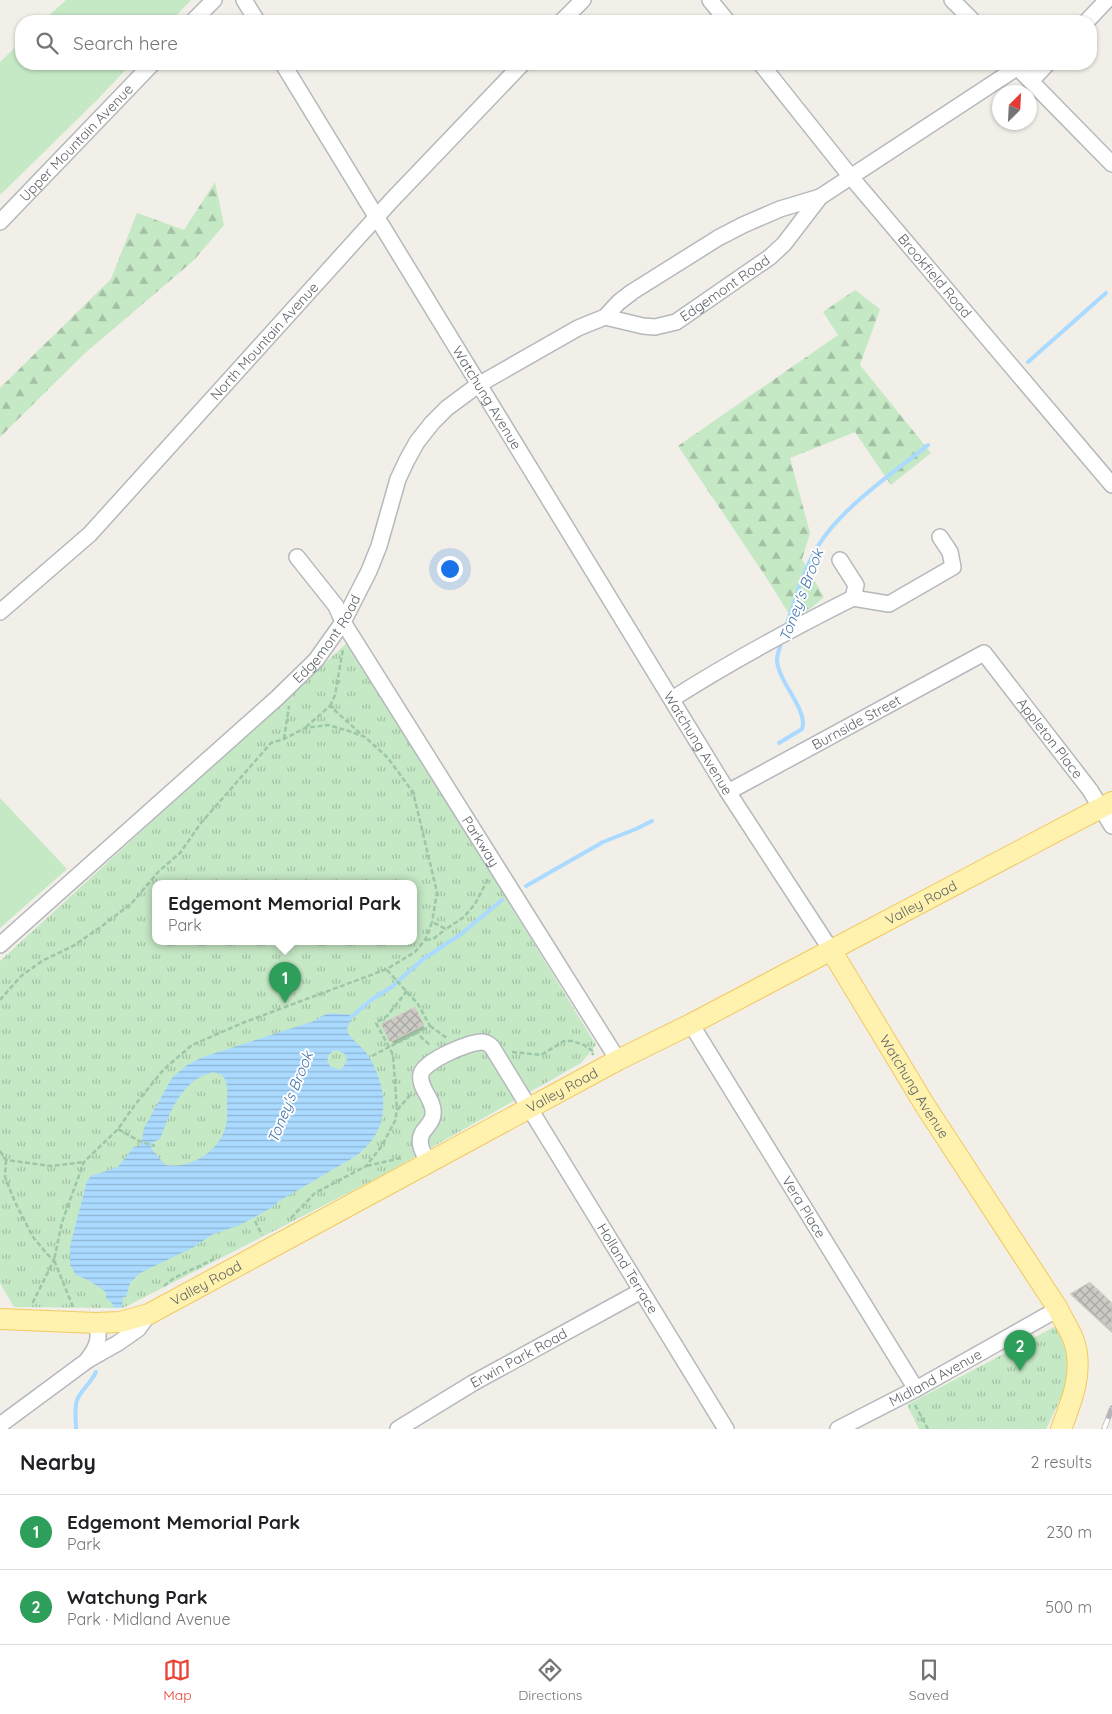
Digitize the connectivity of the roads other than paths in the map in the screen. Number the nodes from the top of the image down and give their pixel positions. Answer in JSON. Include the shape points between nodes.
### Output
{"nodes":[{"id":1,"x":214,"y":0,"type":"edge"},
{"id":2,"x":244,"y":0,"type":"edge"},
{"id":3,"x":583,"y":0,"type":"edge"},
{"id":4,"x":710,"y":0,"type":"edge"},
{"id":5,"x":952,"y":0,"type":"edge"},
{"id":6,"x":1107,"y":0,"type":"edge"},
{"id":7,"x":200,"y":15,"type":"edge"},
{"id":8,"x":253,"y":15,"type":"edge"},
{"id":9,"x":568,"y":15,"type":"edge"},
{"id":10,"x":722,"y":15,"type":"edge"},
{"id":11,"x":967,"y":15,"type":"edge"},
{"id":12,"x":1093,"y":15,"type":"edge"},
{"id":13,"x":146,"y":70,"type":"edge"},
{"id":14,"x":287,"y":70,"type":"edge"},
{"id":15,"x":516,"y":70,"type":"edge"},
{"id":16,"x":766,"y":70,"type":"edge"},
{"id":17,"x":1010,"y":70,"type":"edge"},
{"id":18,"x":1020,"y":70,"type":"edge"},
{"id":19,"x":1041,"y":70,"type":"edge"},
{"id":20,"x":1031,"y":80,"type":"junction"},
{"id":21,"x":1112,"y":164,"type":"edge"},
{"id":22,"x":851,"y":177,"type":"junction"},
{"id":23,"x":820,"y":198,"type":"junction"},
{"id":24,"x":376,"y":217,"type":"junction"},
{"id":25,"x":1,"y":220,"type":"edge"},
{"id":26,"x":605,"y":317,"type":"junction"},
{"id":27,"x":478,"y":386,"type":"junction"},
{"id":28,"x":1112,"y":485,"type":"edge"},
{"id":29,"x":940,"y":536,"type":"dead end"},
{"id":30,"x":297,"y":558,"type":"dead end"},
{"id":31,"x":840,"y":560,"type":"dead end"},
{"id":32,"x":852,"y":598,"type":"junction"},
{"id":33,"x":0,"y":612,"type":"edge"},
{"id":34,"x":343,"y":622,"type":"junction"},
{"id":35,"x":984,"y":653,"type":"joint"},
{"id":36,"x":672,"y":699,"type":"junction"},
{"id":37,"x":728,"y":792,"type":"junction"},
{"id":38,"x":1106,"y":805,"type":"edge"},
{"id":39,"x":1112,"y":826,"type":"edge"},
{"id":40,"x":0,"y":945,"type":"edge"},
{"id":41,"x":831,"y":950,"type":"junction"},
{"id":42,"x":691,"y":1024,"type":"junction"},
{"id":43,"x":618,"y":1060,"type":"junction"},
{"id":44,"x":528,"y":1109,"type":"junction"},
{"id":45,"x":429,"y":1163,"type":"junction"},
{"id":46,"x":641,"y":1291,"type":"junction"},
{"id":47,"x":1058,"y":1309,"type":"junction"},
{"id":48,"x":149,"y":1314,"type":"junction"},
{"id":49,"x":0,"y":1319,"type":"edge"},
{"id":50,"x":96,"y":1323,"type":"junction"},
{"id":51,"x":88,"y":1360,"type":"junction"},
{"id":52,"x":916,"y":1389,"type":"junction"},
{"id":53,"x":5,"y":1425,"type":"edge"},
{"id":54,"x":398,"y":1429,"type":"edge"},
{"id":55,"x":726,"y":1429,"type":"edge"},
{"id":56,"x":838,"y":1429,"type":"edge"},
{"id":57,"x":1061,"y":1429,"type":"edge"}],
"edges":[{"from":1,"to":7,"type":"street"},
{"from":2,"to":8,"type":"street"},
{"from":3,"to":9,"type":"street"},
{"from":4,"to":10,"type":"street"},
{"from":5,"to":11,"type":"street"},
{"from":6,"to":12,"type":"street"},
{"from":13,"to":25,"type":"street","name":"Upper Mountain Avenue"},
{"from":14,"to":24,"type":"street","name":"Watchung Avenue"},
{"from":15,"to":24,"type":"street","name":"North Mountain Avenue"},
{"from":16,"to":22,"type":"street","name":"Brookfield Road"},
{"from":17,"to":22,"type":"street","name":"Edgemont Road"},
{"from":18,"to":20,"type":"street"},
{"from":19,"to":20,"type":"street"},
{"from":20,"to":21,"type":"street"},
{"from":22,"to":23,"type":"street","name":"Edgemont Road"},
{"from":22,"to":28,"type":"street","name":"Brookfield Road"},
{"from":23,"to":26,"type":"street","name":"Edgemont Road","via":[[780,209],[718,238],[632,292]]},
{"from":23,"to":26,"type":"street","name":"Edgemont Road","via":[[770,257],[676,322],[655,327]]},
{"from":24,"to":27,"type":"street","name":"Watchung Avenue"},
{"from":24,"to":33,"type":"street","name":"North Mountain Avenue","via":[[90,534]]},
{"from":26,"to":27,"type":"street","name":"Edgemont Road","via":[[578,328]]},
{"from":27,"to":34,"type":"street","name":"Edgemont Road","via":[[447,408],[416,442],[398,479],[388,519],[369,570]]},
{"from":27,"to":36,"type":"street","name":"Watchung Avenue"},
{"from":29,"to":32,"type":"street","via":[[950,552],[953,567],[889,604]]},
{"from":30,"to":34,"type":"street","name":"Parkway","via":[[336,606]]},
{"from":31,"to":32,"type":"street","via":[[856,585]]},
{"from":32,"to":36,"type":"street","via":[[784,633]]},
{"from":34,"to":40,"type":"street","name":"Edgemont Road","via":[[316,660],[293,683]]},
{"from":34,"to":43,"type":"street","name":"Parkway"},
{"from":35,"to":37,"type":"street","name":"Burnside Street"},
{"from":35,"to":38,"type":"street","name":"Appleton Place","via":[[1090,790]]},
{"from":36,"to":37,"type":"street","name":"Watchung Avenue"},
{"from":37,"to":41,"type":"street","name":"Watchung Avenue"},
{"from":38,"to":39,"type":"street","name":"Appleton Place"},
{"from":38,"to":41,"type":"main road","name":"Valley Road"},
{"from":41,"to":42,"type":"main road","name":"Valley Road"},
{"from":41,"to":47,"type":"main road","name":"Watchung Avenue","via":[[926,1106]]},
{"from":42,"to":43,"type":"main road","name":"Valley Road"},
{"from":42,"to":52,"type":"street","name":"Vera Place"},
{"from":43,"to":44,"type":"main road","name":"Valley Road"},
{"from":44,"to":45,"type":"main road","name":"Valley Road"},
{"from":44,"to":45,"type":"street","name":"Holland Terrace","via":[[488,1044],[466,1045],[431,1062],[423,1069],[421,1080],[433,1109],[433,1116],[420,1140],[422,1152]]},
{"from":44,"to":46,"type":"street","name":"Holland Terrace"},
{"from":45,"to":48,"type":"main road","name":"Valley Road"},
{"from":46,"to":54,"type":"street","name":"Erwin Park Road","via":[[473,1383]]},
{"from":46,"to":55,"type":"street","name":"Holland Terrace"},
{"from":47,"to":52,"type":"street","name":"Midland Avenue"},
{"from":47,"to":57,"type":"main road","name":"Watchung Avenue","via":[[1074,1342],[1077,1362],[1077,1381]]},
{"from":48,"to":50,"type":"main road","name":"Valley Road","via":[[120,1322]]},
{"from":48,"to":51,"type":"street","via":[[138,1329]]},
{"from":49,"to":50,"type":"main road","name":"Valley Road"},
{"from":50,"to":51,"type":"street","via":[[98,1343]]},
{"from":51,"to":53,"type":"street"},
{"from":52,"to":56,"type":"street","name":"Midland Avenue"}]}
